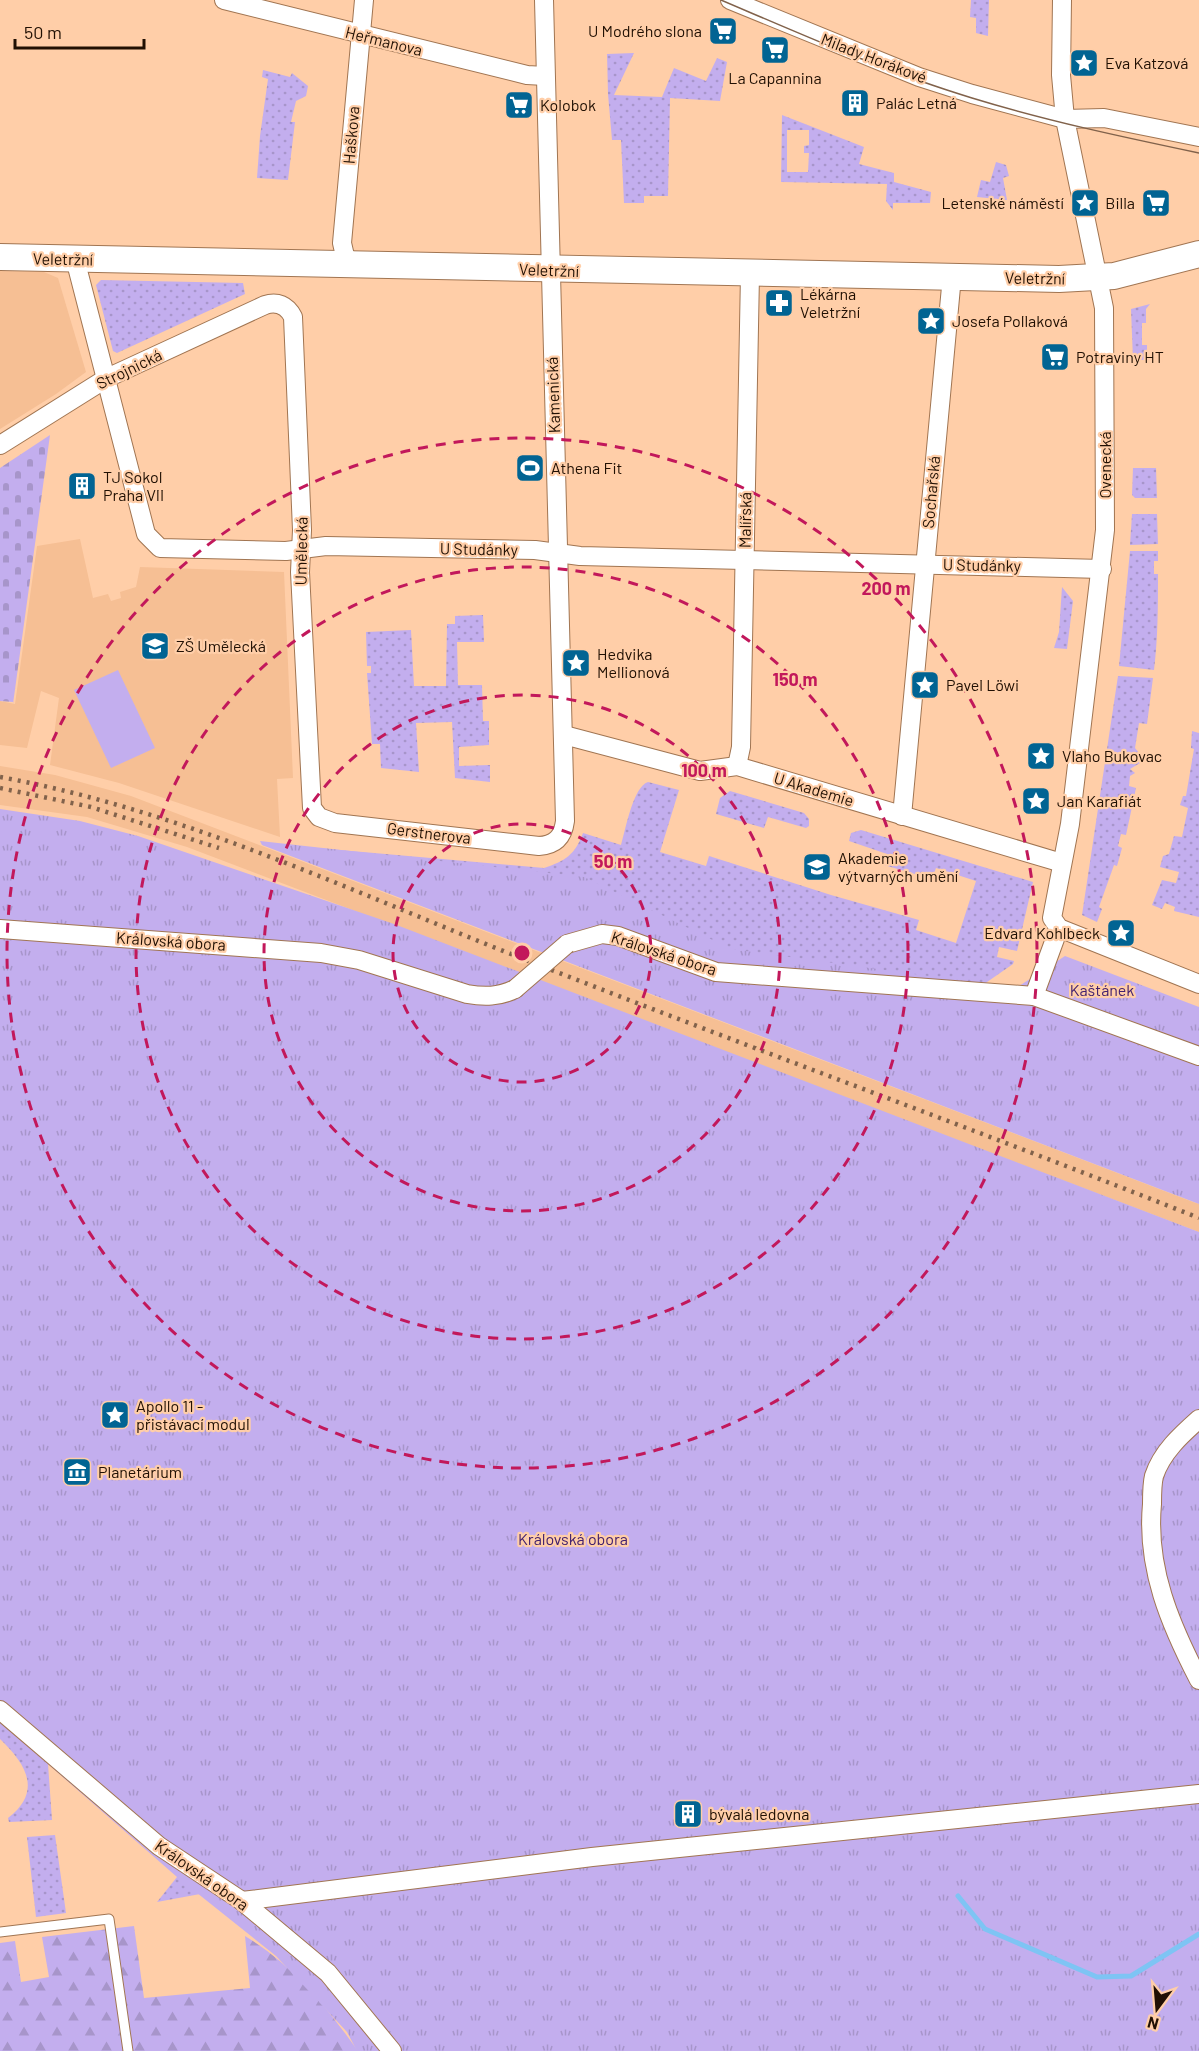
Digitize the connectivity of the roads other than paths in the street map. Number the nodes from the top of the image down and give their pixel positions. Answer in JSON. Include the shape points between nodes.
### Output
{"nodes":[{"id":1,"x":224,"y":0,"type":"edge"},
{"id":2,"x":364,"y":0,"type":"edge"},
{"id":3,"x":544,"y":0,"type":"edge"},
{"id":4,"x":730,"y":0,"type":"edge"},
{"id":5,"x":1062,"y":0,"type":"edge"},
{"id":6,"x":360,"y":35,"type":"junction"},
{"id":7,"x":545,"y":76,"type":"junction"},
{"id":8,"x":1065,"y":119,"type":"junction"},
{"id":9,"x":1199,"y":137,"type":"edge"},
{"id":10,"x":1199,"y":254,"type":"edge"},
{"id":11,"x":0,"y":257,"type":"edge"},
{"id":12,"x":75,"y":259,"type":"junction"},
{"id":13,"x":355,"y":265,"type":"junction"},
{"id":14,"x":550,"y":270,"type":"junction"},
{"id":15,"x":750,"y":274,"type":"junction"},
{"id":16,"x":952,"y":276,"type":"junction"},
{"id":17,"x":1098,"y":278,"type":"junction"},
{"id":18,"x":265,"y":305,"type":"joint"},
{"id":19,"x":107,"y":378,"type":"junction"},
{"id":20,"x":0,"y":445,"type":"edge"},
{"id":21,"x":303,"y":549,"type":"junction"},
{"id":22,"x":558,"y":554,"type":"junction"},
{"id":23,"x":744,"y":560,"type":"junction"},
{"id":24,"x":925,"y":564,"type":"junction"},
{"id":25,"x":1102,"y":569,"type":"junction"},
{"id":26,"x":564,"y":735,"type":"junction"},
{"id":27,"x":737,"y":766,"type":"junction"},
{"id":28,"x":902,"y":816,"type":"junction"},
{"id":29,"x":319,"y":817,"type":"joint"},
{"id":30,"x":539,"y":846,"type":"joint"},
{"id":31,"x":1062,"y":863,"type":"junction"},
{"id":32,"x":1059,"y":928,"type":"junction"},
{"id":33,"x":0,"y":929,"type":"edge"},
{"id":34,"x":1199,"y":984,"type":"edge"},
{"id":35,"x":1034,"y":996,"type":"junction"},
{"id":36,"x":1199,"y":1056,"type":"edge"},
{"id":37,"x":1199,"y":1419,"type":"edge"},
{"id":38,"x":1199,"y":1680,"type":"edge"},
{"id":39,"x":0,"y":1710,"type":"edge"},
{"id":40,"x":1199,"y":1794,"type":"edge"},
{"id":41,"x":242,"y":1901,"type":"junction"},
{"id":42,"x":0,"y":1932,"type":"edge"},
{"id":43,"x":128,"y":2051,"type":"edge"},
{"id":44,"x":392,"y":2051,"type":"edge"}],
"edges":[{"from":1,"to":6,"type":"street","name":"Heřmanova"},
{"from":2,"to":6,"type":"street","name":"Haškova"},
{"from":3,"to":7,"type":"street","name":"Kamenická"},
{"from":4,"to":8,"type":"street","name":"Milady Horákové","via":[[919,77]]},
{"from":5,"to":8,"type":"street","name":"Ovenecká"},
{"from":6,"to":7,"type":"street","name":"Heřmanova"},
{"from":6,"to":13,"type":"street","name":"Haškova","via":[[342,243],[345,256]]},
{"from":7,"to":14,"type":"street","name":"Kamenická"},
{"from":8,"to":9,"type":"street","name":"Milady Horákové","via":[[1104,118]]},
{"from":8,"to":17,"type":"street","name":"Ovenecká"},
{"from":10,"to":17,"type":"main road"},
{"from":11,"to":12,"type":"main road","name":"Veletržní"},
{"from":12,"to":13,"type":"main road","name":"Veletržní"},
{"from":12,"to":19,"type":"street","name":"U Studánky"},
{"from":13,"to":14,"type":"main road","name":"Veletržní"},
{"from":14,"to":15,"type":"main road","name":"Veletržní"},
{"from":14,"to":22,"type":"street","name":"Kamenická"},
{"from":15,"to":16,"type":"main road","name":"Veletržní"},
{"from":15,"to":23,"type":"street","name":"Malířská"},
{"from":16,"to":17,"type":"main road","name":"Veletržní"},
{"from":16,"to":24,"type":"street","name":"Sochařská"},
{"from":17,"to":25,"type":"street","name":"Ovenecká","via":[[1104,327]]},
{"from":18,"to":19,"type":"street","name":"Strojnická"},
{"from":18,"to":21,"type":"street","name":"Umělecká","via":[[281,304],[293,316]]},
{"from":19,"to":20,"type":"street","name":"Strojnická"},
{"from":19,"to":21,"type":"street","name":"U Studánky","via":[[146,534],[155,545],[171,549]]},
{"from":21,"to":22,"type":"street","name":"U Studánky","via":[[326,546],[535,550]]},
{"from":21,"to":29,"type":"street","name":"Umělecká","via":[[300,572],[310,801]]},
{"from":22,"to":23,"type":"street","name":"U Studánky"},
{"from":22,"to":26,"type":"street","name":"Kamenická"},
{"from":23,"to":24,"type":"street","name":"U Studánky"},
{"from":23,"to":27,"type":"street","name":"Malířská","via":[[741,747]]},
{"from":24,"to":25,"type":"street","name":"U Studánky"},
{"from":24,"to":28,"type":"street","name":"Sochařská"},
{"from":25,"to":31,"type":"street","name":"Ovenecká"},
{"from":26,"to":27,"type":"street","name":"U Akademie","via":[[700,771]]},
{"from":26,"to":30,"type":"street","name":"Kamenická","via":[[564,830],[553,843]]},
{"from":27,"to":28,"type":"street","name":"U Akademie"},
{"from":28,"to":31,"type":"street","name":"U Akademie"},
{"from":29,"to":30,"type":"street","name":"Gerstnerova","via":[[335,823]]},
{"from":31,"to":32,"type":"street","name":"Ovenecká","via":[[1052,918]]},
{"from":32,"to":34,"type":"street"},
{"from":32,"to":35,"type":"street"},
{"from":33,"to":35,"type":"street","name":"Královská obora","bridge":true,"via":[[321,953],[359,960],[474,995],[503,995],[567,944],[602,934],[618,936],[716,972]]},
{"from":35,"to":36,"type":"street","name":"Královská obora"},
{"from":37,"to":38,"type":"street","via":[[1173,1442],[1154,1476],[1149,1527],[1158,1586],[1173,1631]]},
{"from":39,"to":41,"type":"street","name":"Královská obora","via":[[159,1846]]},
{"from":40,"to":41,"type":"street","via":[[592,1857]]},
{"from":41,"to":44,"type":"street","name":"Královská obora","via":[[328,1973]]},
{"from":42,"to":43,"type":"lane","via":[[109,1918]]}]}
